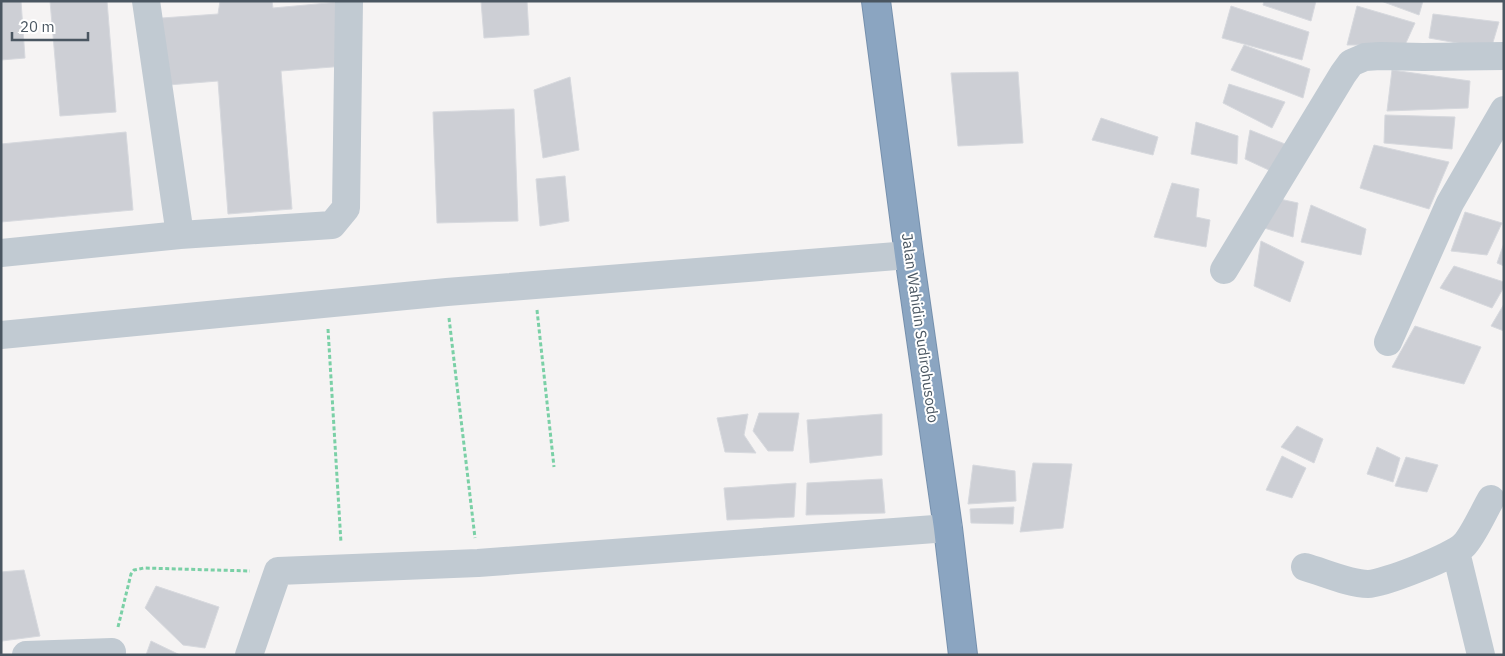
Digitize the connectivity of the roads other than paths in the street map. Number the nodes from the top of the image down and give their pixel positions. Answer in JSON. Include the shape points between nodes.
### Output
{"nodes":[{"id":1,"x":146,"y":1,"type":"edge"},
{"id":2,"x":349,"y":1,"type":"edge"},
{"id":3,"x":876,"y":1,"type":"edge"},
{"id":4,"x":1504,"y":56,"type":"edge"},
{"id":5,"x":1504,"y":110,"type":"edge"},
{"id":6,"x":180,"y":235,"type":"junction"},
{"id":7,"x":1,"y":253,"type":"edge"},
{"id":8,"x":909,"y":254,"type":"junction"},
{"id":9,"x":1224,"y":270,"type":"dead end"},
{"id":10,"x":1,"y":334,"type":"edge"},
{"id":11,"x":1388,"y":342,"type":"dead end"},
{"id":12,"x":1491,"y":499,"type":"dead end"},
{"id":13,"x":948,"y":528,"type":"junction"},
{"id":14,"x":1456,"y":552,"type":"junction"},
{"id":15,"x":1305,"y":567,"type":"dead end"},
{"id":16,"x":112,"y":652,"type":"road end"},
{"id":17,"x":26,"y":655,"type":"edge"},
{"id":18,"x":249,"y":655,"type":"edge"},
{"id":19,"x":963,"y":655,"type":"edge"},
{"id":20,"x":1481,"y":655,"type":"edge"}],
"edges":[{"from":1,"to":6,"type":"street"},
{"from":2,"to":6,"type":"street","via":[[346,208],[332,225]]},
{"from":3,"to":8,"type":"highway","name":"Jalan Wahidin Sudirohusodo"},
{"from":4,"to":9,"type":"street","via":[[1380,56],[1365,57],[1351,64]]},
{"from":5,"to":11,"type":"street","via":[[1450,203]]},
{"from":6,"to":7,"type":"street"},
{"from":8,"to":10,"type":"street","via":[[446,292]]},
{"from":8,"to":13,"type":"highway","name":"Jalan Wahidin Sudirohusodo"},
{"from":12,"to":14,"type":"street","via":[[1465,544]]},
{"from":13,"to":18,"type":"street","via":[[478,563],[278,571]]},
{"from":13,"to":19,"type":"highway","name":"Jalan Wahidin Sudirohusodo"},
{"from":14,"to":15,"type":"street","via":[[1380,583],[1370,584],[1359,584]]},
{"from":14,"to":20,"type":"street"},
{"from":16,"to":17,"type":"street"}]}
